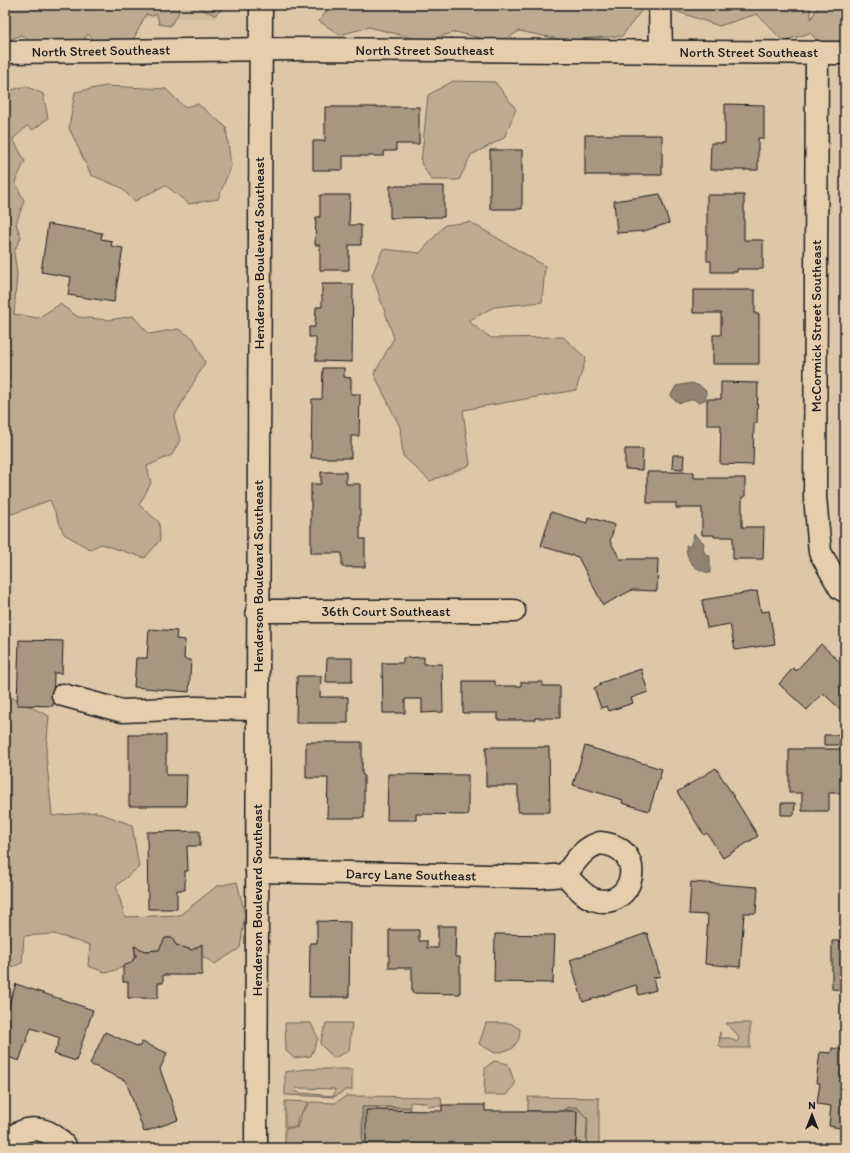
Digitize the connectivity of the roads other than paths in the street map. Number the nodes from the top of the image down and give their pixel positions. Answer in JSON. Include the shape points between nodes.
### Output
{"nodes":[{"id":1,"x":261,"y":5,"type":"edge"},
{"id":2,"x":660,"y":5,"type":"edge"},
{"id":3,"x":260,"y":49,"type":"junction"},
{"id":4,"x":5,"y":52,"type":"edge"},
{"id":5,"x":661,"y":52,"type":"junction"},
{"id":6,"x":817,"y":52,"type":"junction"},
{"id":7,"x":845,"y":53,"type":"edge"},
{"id":8,"x":845,"y":591,"type":"edge"},
{"id":9,"x":258,"y":611,"type":"junction"},
{"id":10,"x":514,"y":611,"type":"dead end"},
{"id":11,"x":63,"y":695,"type":"dead end"},
{"id":12,"x":258,"y":709,"type":"junction"},
{"id":13,"x":258,"y":871,"type":"junction"},
{"id":14,"x":565,"y":875,"type":"dead end"},
{"id":15,"x":5,"y":1143,"type":"edge"},
{"id":16,"x":66,"y":1148,"type":"edge"},
{"id":17,"x":256,"y":1148,"type":"edge"}],
"edges":[{"from":1,"to":3,"type":"street","name":"Henderson Boulevard Southeast"},
{"from":2,"to":5,"type":"street"},
{"from":3,"to":4,"type":"street","name":"North Street Southeast"},
{"from":3,"to":5,"type":"street","name":"North Street Southeast"},
{"from":3,"to":9,"type":"street","name":"Henderson Boulevard Southeast"},
{"from":5,"to":6,"type":"street","name":"North Street Southeast"},
{"from":6,"to":7,"type":"street","name":"North Street Southeast"},
{"from":6,"to":8,"type":"street","name":"McCormick Street Southeast","via":[[815,497],[820,552],[840,588]]},
{"from":9,"to":10,"type":"street","name":"36th Court Southeast"},
{"from":9,"to":12,"type":"street","name":"Henderson Boulevard Southeast"},
{"from":11,"to":12,"type":"street","via":[[122,711]]},
{"from":12,"to":13,"type":"street","name":"Henderson Boulevard Southeast"},
{"from":13,"to":14,"type":"street","name":"Darcy Lane Southeast","via":[[540,877]]},
{"from":13,"to":17,"type":"street","name":"Henderson Boulevard Southeast"},
{"from":15,"to":16,"type":"street","via":[[27,1129],[38,1129],[59,1138]]}]}
